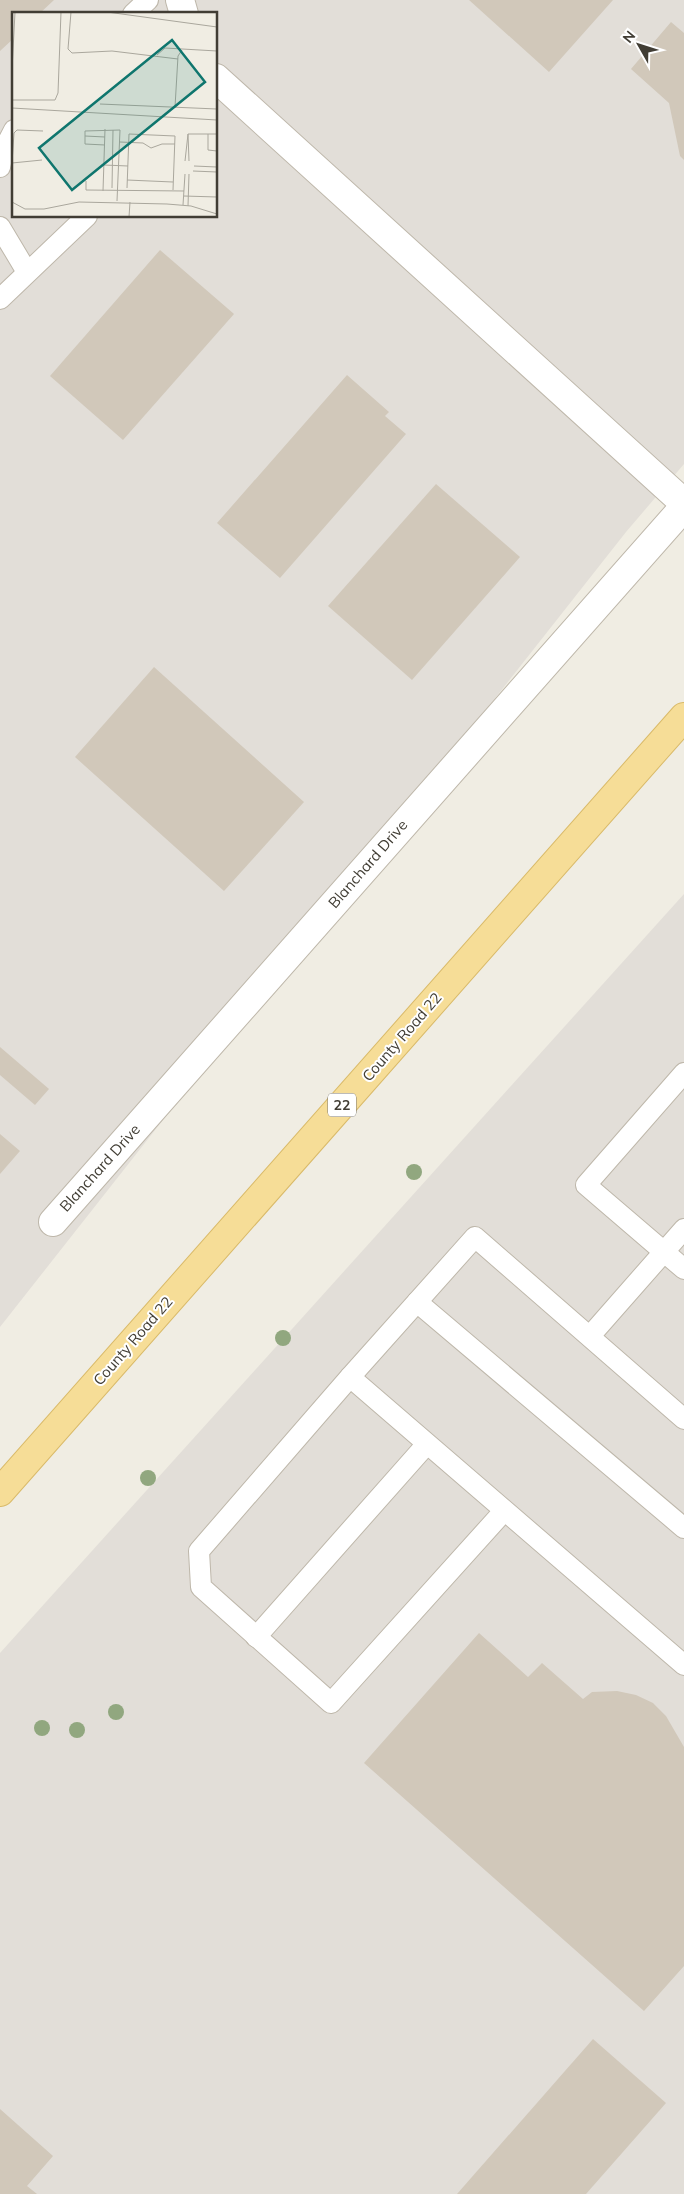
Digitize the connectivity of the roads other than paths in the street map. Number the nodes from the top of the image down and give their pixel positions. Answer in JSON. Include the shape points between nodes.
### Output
{"nodes":[{"id":1,"x":148,"y":0,"type":"edge"},
{"id":2,"x":135,"y":12,"type":"edge"},
{"id":3,"x":220,"y":90,"type":"edge"},
{"id":4,"x":12,"y":134,"type":"edge"},
{"id":5,"x":0,"y":167,"type":"edge"},
{"id":6,"x":85,"y":218,"type":"edge"},
{"id":7,"x":0,"y":227,"type":"edge"},
{"id":8,"x":27,"y":272,"type":"junction"},
{"id":9,"x":0,"y":299,"type":"edge"},
{"id":10,"x":684,"y":505,"type":"edge"},
{"id":11,"x":684,"y":717,"type":"edge"},
{"id":12,"x":684,"y":1073,"type":"edge"},
{"id":13,"x":53,"y":1222,"type":"dead end"},
{"id":14,"x":684,"y":1229,"type":"edge"},
{"id":15,"x":664,"y":1252,"type":"junction"},
{"id":16,"x":684,"y":1270,"type":"edge"},
{"id":17,"x":417,"y":1302,"type":"junction"},
{"id":18,"x":590,"y":1336,"type":"junction"},
{"id":19,"x":350,"y":1377,"type":"junction"},
{"id":20,"x":684,"y":1419,"type":"edge"},
{"id":21,"x":426,"y":1444,"type":"junction"},
{"id":22,"x":0,"y":1492,"type":"edge"},
{"id":23,"x":504,"y":1512,"type":"junction"},
{"id":24,"x":684,"y":1528,"type":"edge"},
{"id":25,"x":256,"y":1637,"type":"junction"},
{"id":26,"x":684,"y":1665,"type":"edge"}],
"edges":[{"from":1,"to":2,"type":"lane"},
{"from":3,"to":10,"type":"street"},
{"from":4,"to":5,"type":"lane"},
{"from":6,"to":8,"type":"lane"},
{"from":7,"to":8,"type":"lane"},
{"from":8,"to":9,"type":"lane"},
{"from":10,"to":13,"type":"street","name":"Blanchard Drive"},
{"from":11,"to":22,"type":"main road","name":"County Road 22","number":"22"},
{"from":12,"to":15,"type":"lane","via":[[586,1185]]},
{"from":14,"to":15,"type":"lane"},
{"from":15,"to":16,"type":"lane"},
{"from":15,"to":18,"type":"lane"},
{"from":17,"to":18,"type":"lane","via":[[475,1237]]},
{"from":17,"to":19,"type":"lane"},
{"from":17,"to":24,"type":"lane"},
{"from":18,"to":20,"type":"lane"},
{"from":19,"to":21,"type":"lane"},
{"from":19,"to":25,"type":"lane","via":[[199,1551],[201,1587]]},
{"from":21,"to":23,"type":"lane"},
{"from":21,"to":25,"type":"lane"},
{"from":23,"to":25,"type":"lane","via":[[332,1703]]},
{"from":23,"to":26,"type":"lane"}]}
